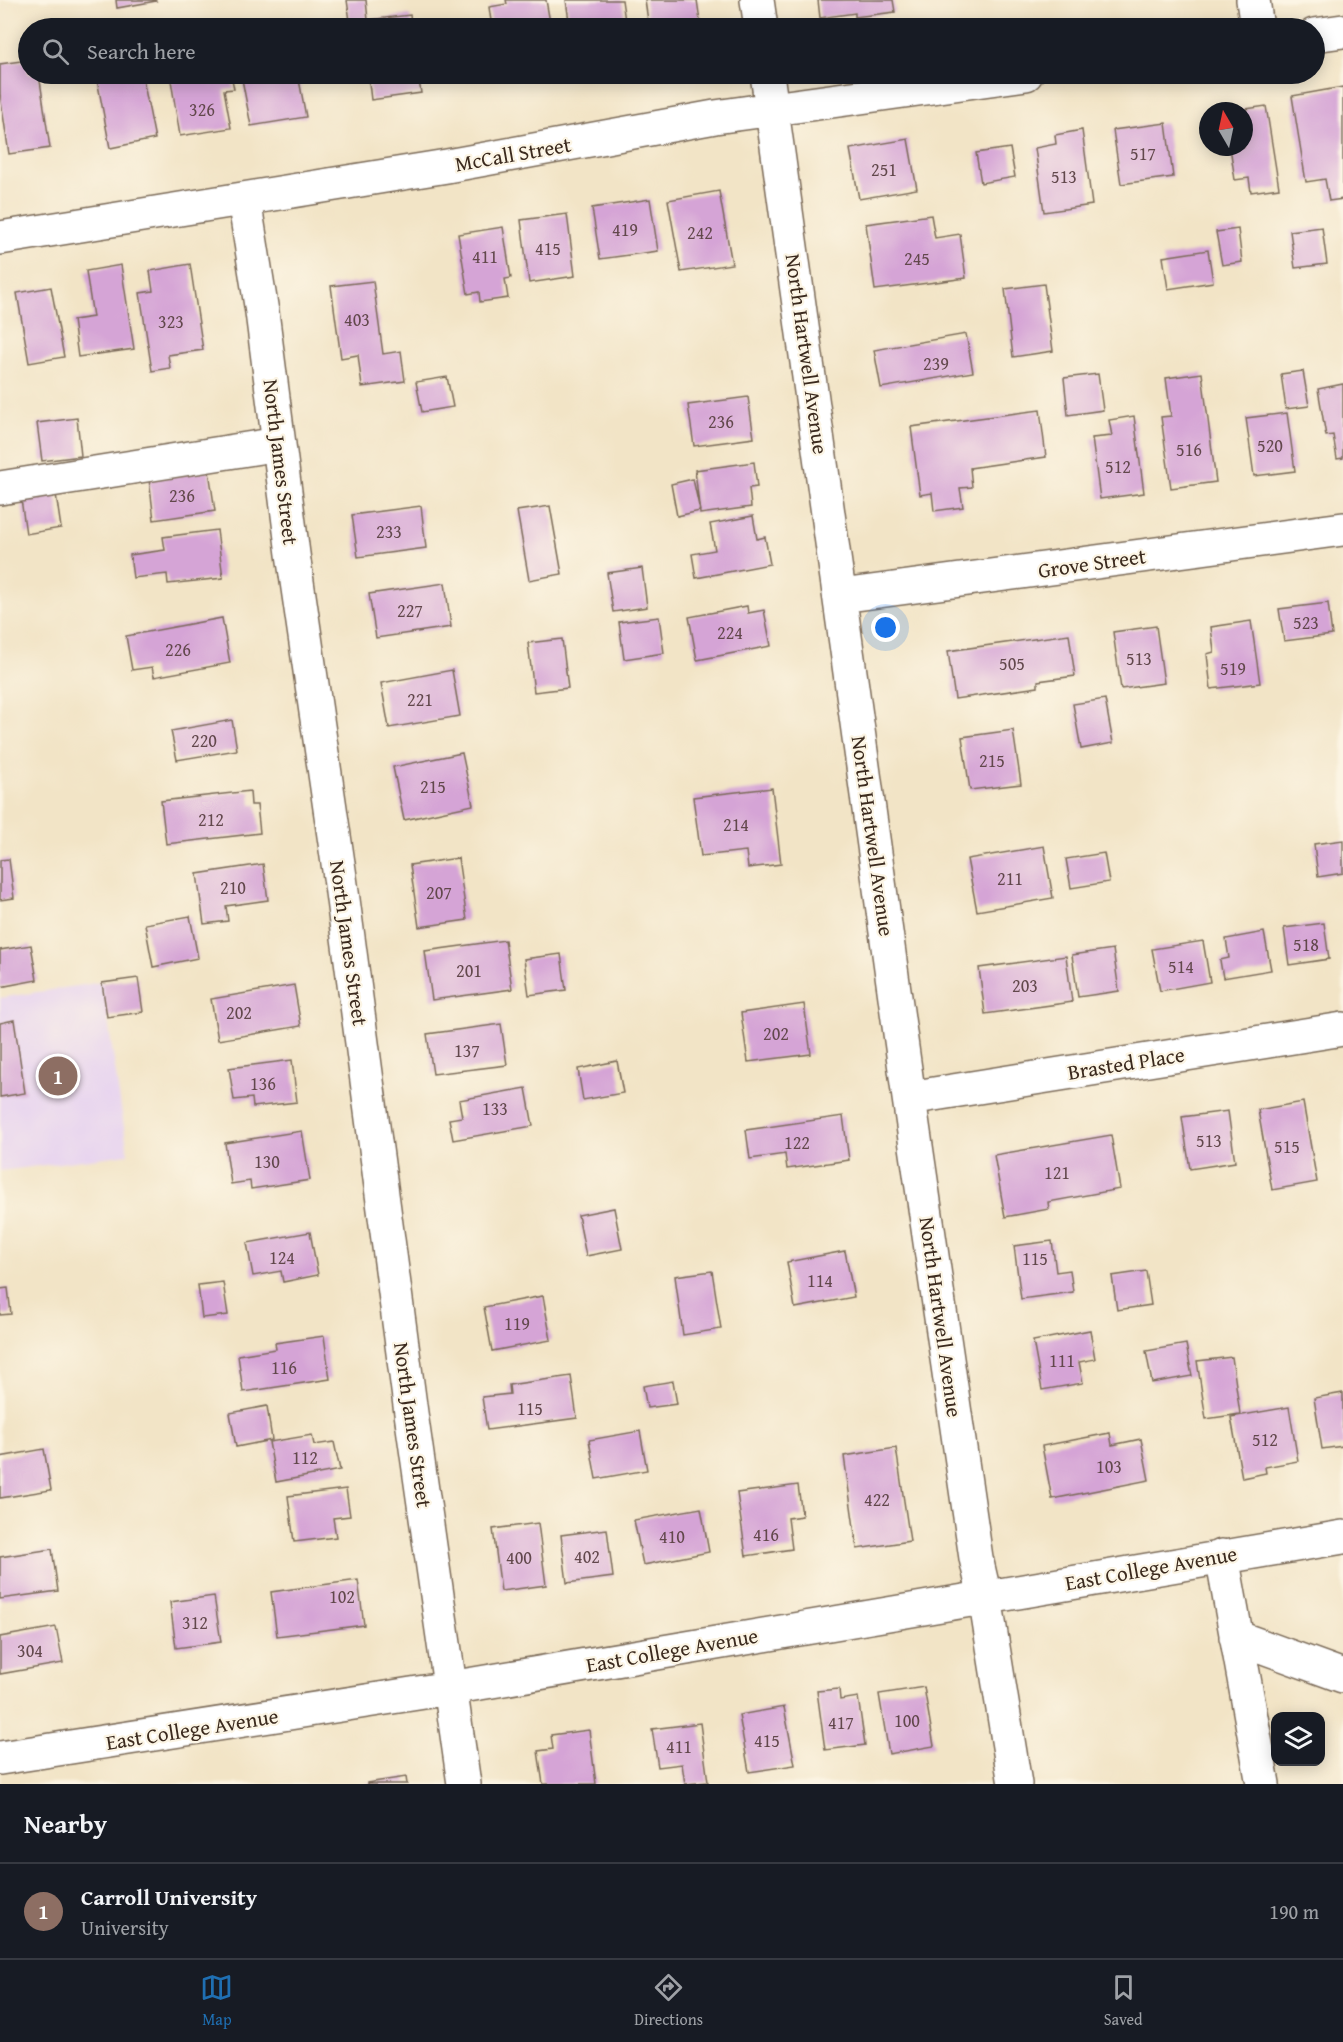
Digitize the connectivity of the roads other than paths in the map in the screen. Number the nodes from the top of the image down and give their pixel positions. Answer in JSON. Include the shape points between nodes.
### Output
{"nodes":[{"id":1,"x":757,"y":0,"type":"edge"},
{"id":2,"x":1253,"y":0,"type":"edge"},
{"id":3,"x":760,"y":18,"type":"edge"},
{"id":4,"x":1256,"y":18,"type":"edge"},
{"id":5,"x":1343,"y":31,"type":"edge"},
{"id":6,"x":1325,"y":33,"type":"edge"},
{"id":7,"x":768,"y":84,"type":"edge"},
{"id":8,"x":955,"y":84,"type":"edge"},
{"id":9,"x":772,"y":110,"type":"junction"},
{"id":10,"x":244,"y":199,"type":"junction"},
{"id":11,"x":0,"y":238,"type":"edge"},
{"id":12,"x":279,"y":444,"type":"junction"},
{"id":13,"x":0,"y":488,"type":"edge"},
{"id":14,"x":1343,"y":529,"type":"edge"},
{"id":15,"x":841,"y":596,"type":"junction"},
{"id":16,"x":1343,"y":1029,"type":"edge"},
{"id":17,"x":909,"y":1098,"type":"junction"},
{"id":18,"x":1343,"y":1537,"type":"edge"},
{"id":19,"x":1222,"y":1556,"type":"junction"},
{"id":20,"x":985,"y":1597,"type":"junction"},
{"id":21,"x":1236,"y":1637,"type":"junction"},
{"id":22,"x":1343,"y":1676,"type":"edge"},
{"id":23,"x":450,"y":1688,"type":"junction"},
{"id":24,"x":0,"y":1758,"type":"edge"},
{"id":25,"x":464,"y":1784,"type":"edge"},
{"id":26,"x":1015,"y":1784,"type":"edge"},
{"id":27,"x":1263,"y":1784,"type":"edge"}],
"edges":[{"from":1,"to":3,"type":"street"},
{"from":2,"to":4,"type":"street"},
{"from":5,"to":6,"type":"street"},
{"from":7,"to":9,"type":"street","name":"North Hartwell Avenue"},
{"from":8,"to":9,"type":"street","name":"McCall Street"},
{"from":9,"to":10,"type":"street","name":"McCall Street"},
{"from":9,"to":15,"type":"street","name":"North Hartwell Avenue"},
{"from":10,"to":11,"type":"street","name":"McCall Street"},
{"from":10,"to":12,"type":"street","name":"North James Street"},
{"from":12,"to":13,"type":"street"},
{"from":12,"to":23,"type":"street","name":"North James Street"},
{"from":14,"to":15,"type":"street","name":"Grove Street"},
{"from":15,"to":17,"type":"street","name":"North Hartwell Avenue"},
{"from":16,"to":17,"type":"street","name":"Brasted Place"},
{"from":17,"to":20,"type":"street","name":"North Hartwell Avenue","via":[[974,1546]]},
{"from":18,"to":19,"type":"street","name":"East College Avenue"},
{"from":19,"to":20,"type":"street","name":"East College Avenue"},
{"from":19,"to":21,"type":"street"},
{"from":20,"to":23,"type":"street","name":"East College Avenue"},
{"from":20,"to":26,"type":"street","name":"North Hartwell Avenue"},
{"from":21,"to":22,"type":"street"},
{"from":21,"to":27,"type":"street"},
{"from":23,"to":24,"type":"street","name":"East College Avenue"},
{"from":23,"to":25,"type":"street","name":"North James Street"}]}
